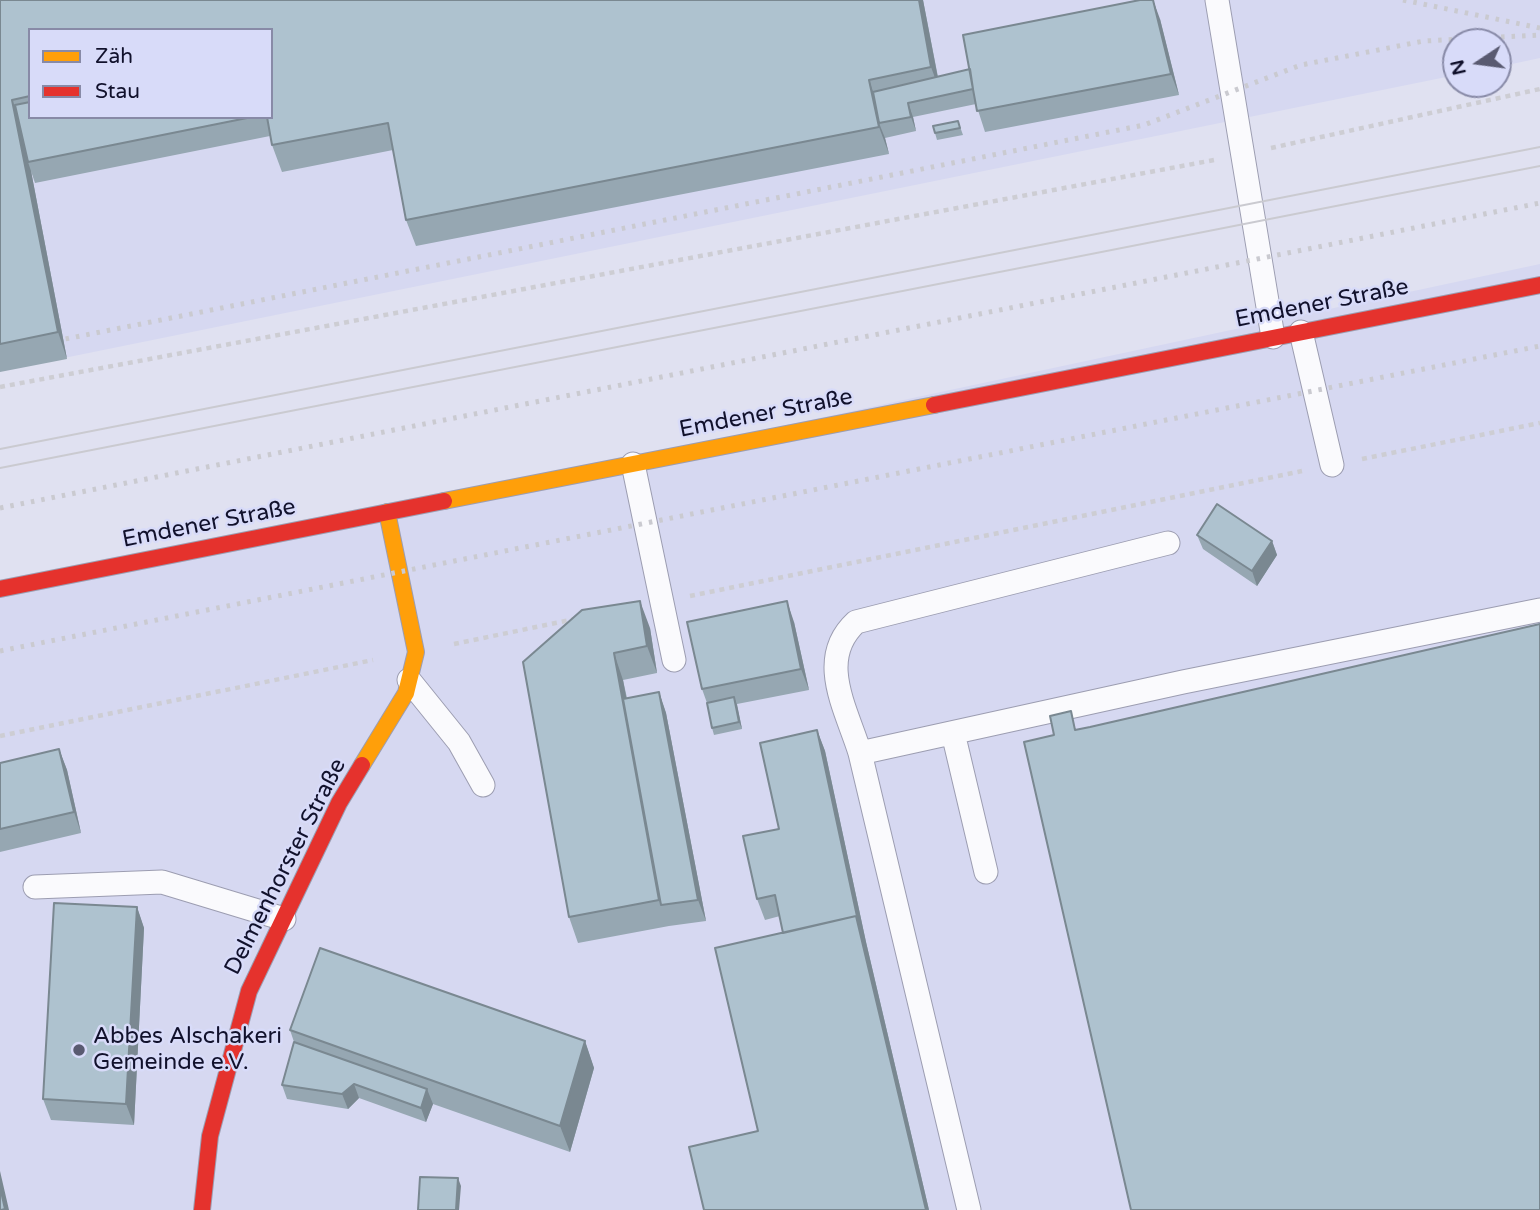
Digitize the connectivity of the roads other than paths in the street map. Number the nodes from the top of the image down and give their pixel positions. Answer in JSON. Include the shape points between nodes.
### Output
{"nodes":[{"id":1,"x":1217,"y":0,"type":"edge"},
{"id":2,"x":1540,"y":285,"type":"edge"},
{"id":3,"x":1301,"y":332,"type":"junction"},
{"id":4,"x":1273,"y":337,"type":"junction"},
{"id":5,"x":633,"y":464,"type":"junction"},
{"id":6,"x":1332,"y":465,"type":"road end"},
{"id":7,"x":387,"y":512,"type":"junction"},
{"id":8,"x":1168,"y":543,"type":"dead end"},
{"id":9,"x":0,"y":589,"type":"edge"},
{"id":10,"x":1540,"y":610,"type":"edge"},
{"id":11,"x":674,"y":660,"type":"dead end"},
{"id":12,"x":410,"y":680,"type":"junction"},
{"id":13,"x":953,"y":733,"type":"junction"},
{"id":14,"x":860,"y":753,"type":"junction"},
{"id":15,"x":483,"y":785,"type":"dead end"},
{"id":16,"x":986,"y":872,"type":"dead end"},
{"id":17,"x":35,"y":887,"type":"dead end"},
{"id":18,"x":284,"y":919,"type":"junction"},
{"id":19,"x":202,"y":1210,"type":"edge"},
{"id":20,"x":969,"y":1210,"type":"edge"}],
"edges":[{"from":1,"to":4,"type":"lane"},
{"from":2,"to":3,"type":"street","name":"Emdener Straße"},
{"from":3,"to":4,"type":"street","name":"Emdener Straße"},
{"from":3,"to":6,"type":"lane"},
{"from":4,"to":5,"type":"street","name":"Emdener Straße"},
{"from":5,"to":7,"type":"street","name":"Emdener Straße"},
{"from":5,"to":11,"type":"lane"},
{"from":7,"to":9,"type":"street","name":"Emdener Straße"},
{"from":7,"to":12,"type":"street","name":"Delmenhorster Straße","via":[[416,652]]},
{"from":8,"to":14,"type":"lane","via":[[856,622],[836,648],[834,669]]},
{"from":10,"to":13,"type":"lane"},
{"from":12,"to":15,"type":"lane","via":[[459,742]]},
{"from":12,"to":18,"type":"street","name":"Delmenhorster Straße","via":[[339,803]]},
{"from":13,"to":14,"type":"lane"},
{"from":13,"to":16,"type":"lane"},
{"from":14,"to":20,"type":"lane"},
{"from":17,"to":18,"type":"lane","via":[[162,882]]},
{"from":18,"to":19,"type":"street","name":"Delmenhorster Straße","via":[[249,991],[210,1136]]}]}
